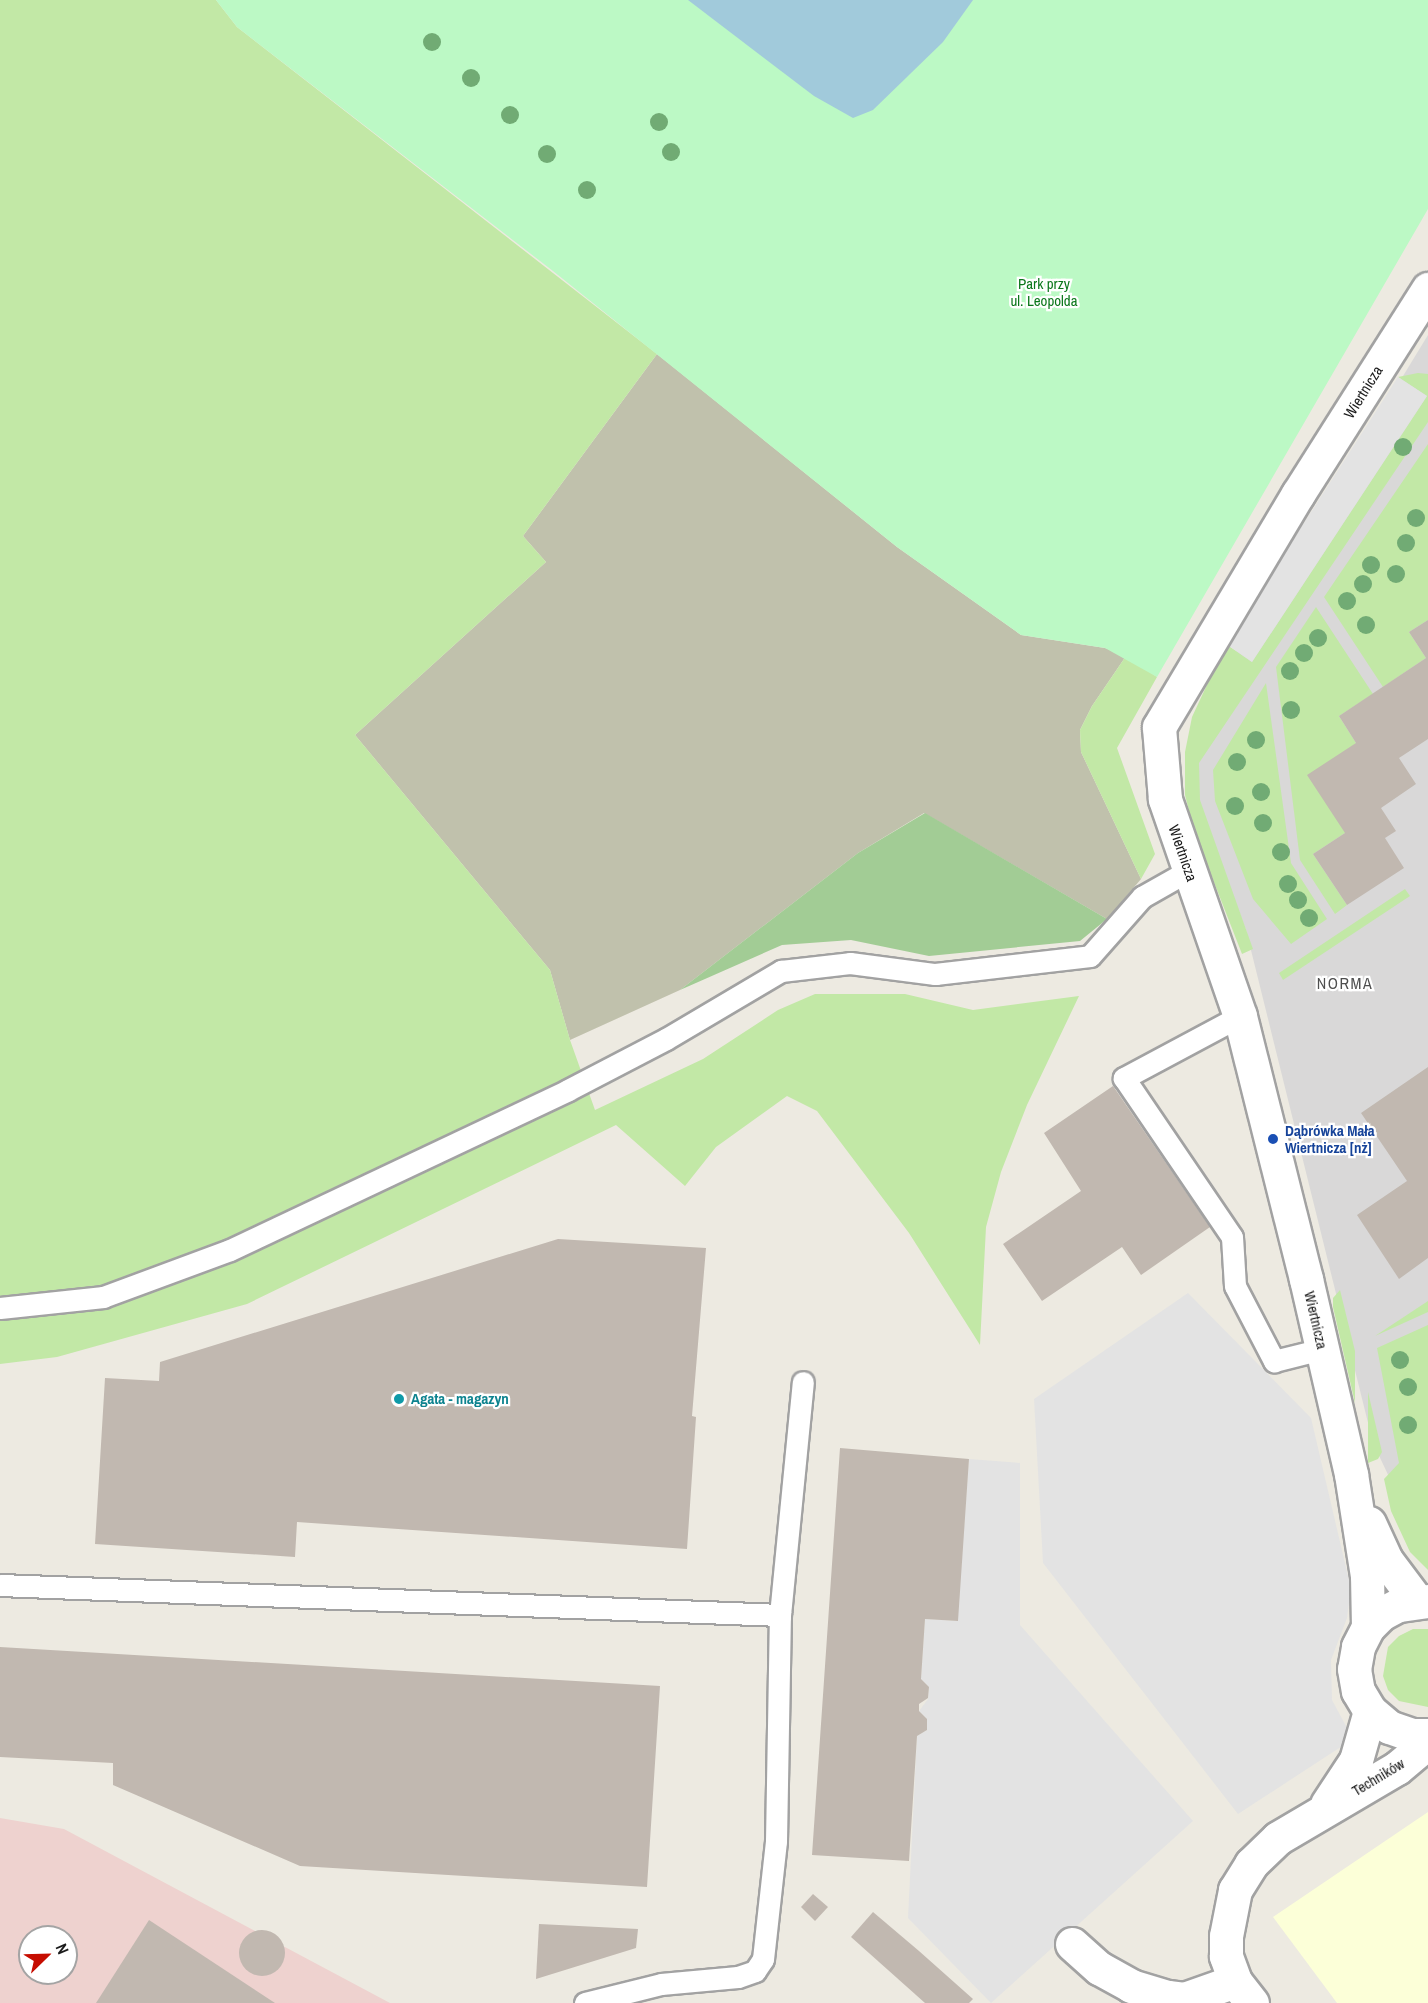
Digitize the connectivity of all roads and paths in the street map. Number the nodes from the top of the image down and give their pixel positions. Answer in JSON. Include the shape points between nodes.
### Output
{"nodes":[{"id":1,"x":1428,"y":289,"type":"edge"},
{"id":2,"x":1188,"y":871,"type":"junction"},
{"id":3,"x":1240,"y":1016,"type":"junction"},
{"id":4,"x":0,"y":1308,"type":"edge"},
{"id":5,"x":1322,"y":1349,"type":"junction"},
{"id":6,"x":803,"y":1382,"type":"dead end"},
{"id":7,"x":1351,"y":1474,"type":"junction"},
{"id":8,"x":0,"y":1585,"type":"edge"},
{"id":9,"x":1422,"y":1601,"type":"edge"},
{"id":10,"x":780,"y":1615,"type":"junction"},
{"id":11,"x":1368,"y":1627,"type":"junction"},
{"id":12,"x":1370,"y":1711,"type":"junction"},
{"id":13,"x":1428,"y":1735,"type":"edge"},
{"id":14,"x":1428,"y":1742,"type":"edge"},
{"id":15,"x":1324,"y":1808,"type":"junction"},
{"id":16,"x":1072,"y":1944,"type":"dead end"},
{"id":17,"x":1244,"y":1992,"type":"edge"},
{"id":18,"x":585,"y":2003,"type":"edge"}],
"edges":[{"from":1,"to":2,"type":"street","name":"Wiertnicza","via":[[1298,494],[1159,727],[1165,799]]},
{"from":2,"to":3,"type":"street","name":"Wiertnicza"},
{"from":2,"to":4,"type":"lane","via":[[1142,897],[1090,956],[934,974],[850,963],[781,971],[666,1039],[568,1090],[230,1250],[103,1297]]},
{"from":3,"to":5,"type":"street","name":"Wiertnicza"},
{"from":3,"to":5,"type":"lane","via":[[1124,1078],[1232,1237],[1234,1286],[1267,1364]]},
{"from":5,"to":7,"type":"street","name":"Wiertnicza"},
{"from":6,"to":10,"type":"lane"},
{"from":7,"to":9,"type":"street","name":"Wiertnicza","via":[[1375,1541]]},
{"from":7,"to":11,"type":"street","name":"Wiertnicza","via":[[1367,1576]]},
{"from":8,"to":10,"type":"lane"},
{"from":9,"to":11,"type":"street","via":[[1382,1614]]},
{"from":10,"to":18,"type":"lane","via":[[776,1841],[763,1959],[754,1971],[738,1977],[661,1984]]},
{"from":11,"to":12,"type":"street","via":[[1358,1647],[1354,1669],[1359,1691]]},
{"from":12,"to":13,"type":"street","via":[[1389,1727],[1412,1735]]},
{"from":12,"to":15,"type":"street","name":"Techników","via":[[1356,1760]]},
{"from":14,"to":15,"type":"street","name":"Techników","via":[[1397,1768]]},
{"from":15,"to":17,"type":"street","name":"Techników","via":[[1278,1838],[1251,1864],[1235,1890],[1226,1956]]},
{"from":16,"to":17,"type":"street","via":[[1107,1973],[1131,1986],[1168,1997],[1184,1999]]}]}
